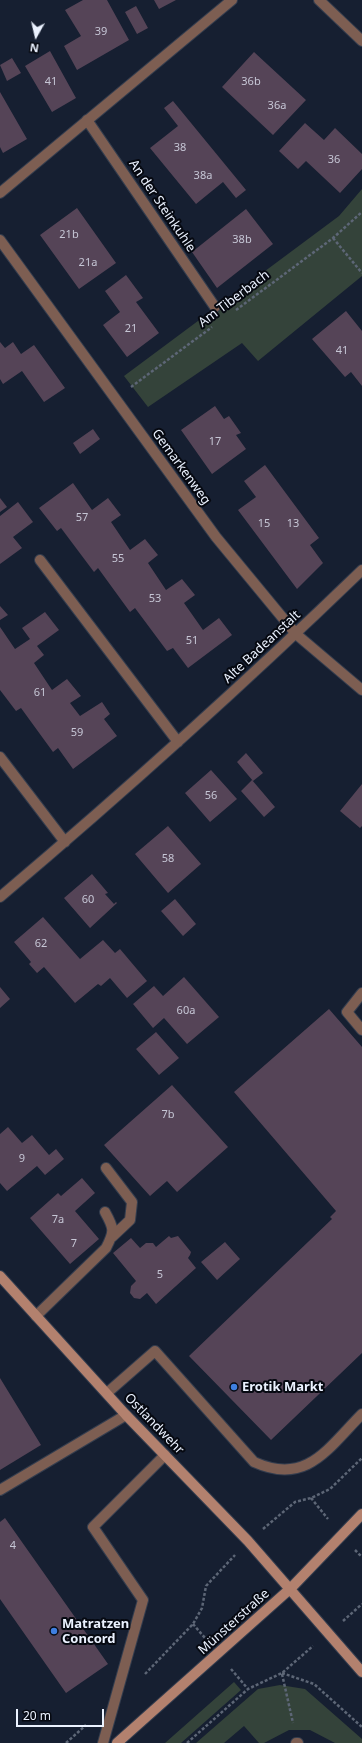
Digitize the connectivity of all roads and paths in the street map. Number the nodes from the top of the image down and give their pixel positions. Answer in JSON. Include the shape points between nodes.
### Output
{"nodes":[{"id":1,"x":232,"y":0,"type":"edge"},
{"id":2,"x":319,"y":0,"type":"edge"},
{"id":3,"x":362,"y":41,"type":"edge"},
{"id":4,"x":87,"y":120,"type":"junction"},
{"id":5,"x":0,"y":193,"type":"edge"},
{"id":6,"x":362,"y":212,"type":"edge"},
{"id":7,"x":332,"y":238,"type":"junction"},
{"id":8,"x":0,"y":240,"type":"edge"},
{"id":9,"x":362,"y":273,"type":"edge"},
{"id":10,"x":215,"y":307,"type":"dead end"},
{"id":11,"x":229,"y":314,"type":"dead end"},
{"id":12,"x":217,"y":324,"type":"dead end"},
{"id":13,"x":115,"y":399,"type":"junction"},
{"id":14,"x":40,"y":560,"type":"dead end"},
{"id":15,"x":362,"y":570,"type":"edge"},
{"id":16,"x":296,"y":634,"type":"junction"},
{"id":17,"x":362,"y":690,"type":"edge"},
{"id":18,"x":178,"y":742,"type":"junction"},
{"id":19,"x":0,"y":757,"type":"edge"},
{"id":20,"x":65,"y":842,"type":"junction"},
{"id":21,"x":0,"y":897,"type":"edge"},
{"id":22,"x":362,"y":993,"type":"edge"},
{"id":23,"x":362,"y":1030,"type":"edge"},
{"id":24,"x":106,"y":1168,"type":"dead end"},
{"id":25,"x":105,"y":1212,"type":"dead end"},
{"id":26,"x":112,"y":1237,"type":"junction"},
{"id":27,"x":0,"y":1276,"type":"edge"},
{"id":28,"x":36,"y":1316,"type":"junction"},
{"id":29,"x":106,"y":1393,"type":"junction"},
{"id":30,"x":362,"y":1414,"type":"edge"},
{"id":31,"x":126,"y":1415,"type":"junction"},
{"id":32,"x":165,"y":1455,"type":"junction"},
{"id":33,"x":362,"y":1458,"type":"edge"},
{"id":34,"x":0,"y":1490,"type":"edge"},
{"id":35,"x":362,"y":1514,"type":"edge"},
{"id":36,"x":248,"y":1541,"type":"junction"},
{"id":37,"x":291,"y":1588,"type":"junction"},
{"id":38,"x":193,"y":1624,"type":"dead end"},
{"id":39,"x":362,"y":1672,"type":"edge"},
{"id":40,"x":282,"y":1673,"type":"junction"},
{"id":41,"x":362,"y":1727,"type":"edge"},
{"id":42,"x":103,"y":1743,"type":"edge"},
{"id":43,"x":117,"y":1743,"type":"edge"},
{"id":44,"x":187,"y":1743,"type":"edge"},
{"id":45,"x":297,"y":1743,"type":"edge"}],
"edges":[{"from":1,"to":4,"type":"street"},
{"from":2,"to":3,"type":"street"},
{"from":4,"to":5,"type":"street"},
{"from":4,"to":10,"type":"street","name":"An der Steinkuhle"},
{"from":6,"to":7,"type":"path","name":"Am Tiberbach"},
{"from":7,"to":9,"type":"path"},
{"from":7,"to":11,"type":"path","name":"Am Tiberbach"},
{"from":8,"to":13,"type":"street","name":"Gemarkenweg"},
{"from":12,"to":13,"type":"path","name":"Am Tiberbach"},
{"from":13,"to":16,"type":"street","name":"Gemarkenweg","via":[[216,537]]},
{"from":14,"to":18,"type":"street"},
{"from":15,"to":16,"type":"street","name":"Alte Badeanstalt"},
{"from":16,"to":17,"type":"street","name":"Gemarkenweg"},
{"from":16,"to":18,"type":"street","name":"Alte Badeanstalt"},
{"from":18,"to":20,"type":"street","name":"Alte Badeanstalt"},
{"from":19,"to":20,"type":"street"},
{"from":20,"to":21,"type":"street","name":"Alte Badeanstalt"},
{"from":22,"to":23,"type":"street","via":[[347,1012]]},
{"from":24,"to":26,"type":"street","via":[[132,1202],[130,1220]]},
{"from":25,"to":26,"type":"street","via":[[113,1226]]},
{"from":26,"to":28,"type":"street","via":[[92,1263]]},
{"from":27,"to":28,"type":"street","name":"Ostlandwehr"},
{"from":28,"to":29,"type":"street","name":"Ostlandwehr"},
{"from":29,"to":30,"type":"street","via":[[155,1351],[254,1462],[270,1469],[302,1467],[317,1459]]},
{"from":29,"to":31,"type":"street","name":"Ostlandwehr"},
{"from":31,"to":32,"type":"street","name":"Ostlandwehr"},
{"from":31,"to":34,"type":"street"},
{"from":32,"to":36,"type":"street","name":"Ostlandwehr"},
{"from":32,"to":42,"type":"street","via":[[94,1527],[143,1600]]},
{"from":33,"to":36,"type":"path","via":[[330,1489],[295,1502]]},
{"from":35,"to":37,"type":"street","name":"Münsterstraße"},
{"from":36,"to":37,"type":"street","name":"Ostlandwehr"},
{"from":36,"to":38,"type":"path","via":[[206,1586],[202,1608]]},
{"from":37,"to":39,"type":"street","name":"Ostlandwehr"},
{"from":37,"to":43,"type":"street","name":"Münsterstraße"},
{"from":40,"to":41,"type":"path","via":[[314,1684]]},
{"from":40,"to":44,"type":"path","via":[[248,1689]]},
{"from":40,"to":45,"type":"path"}]}
